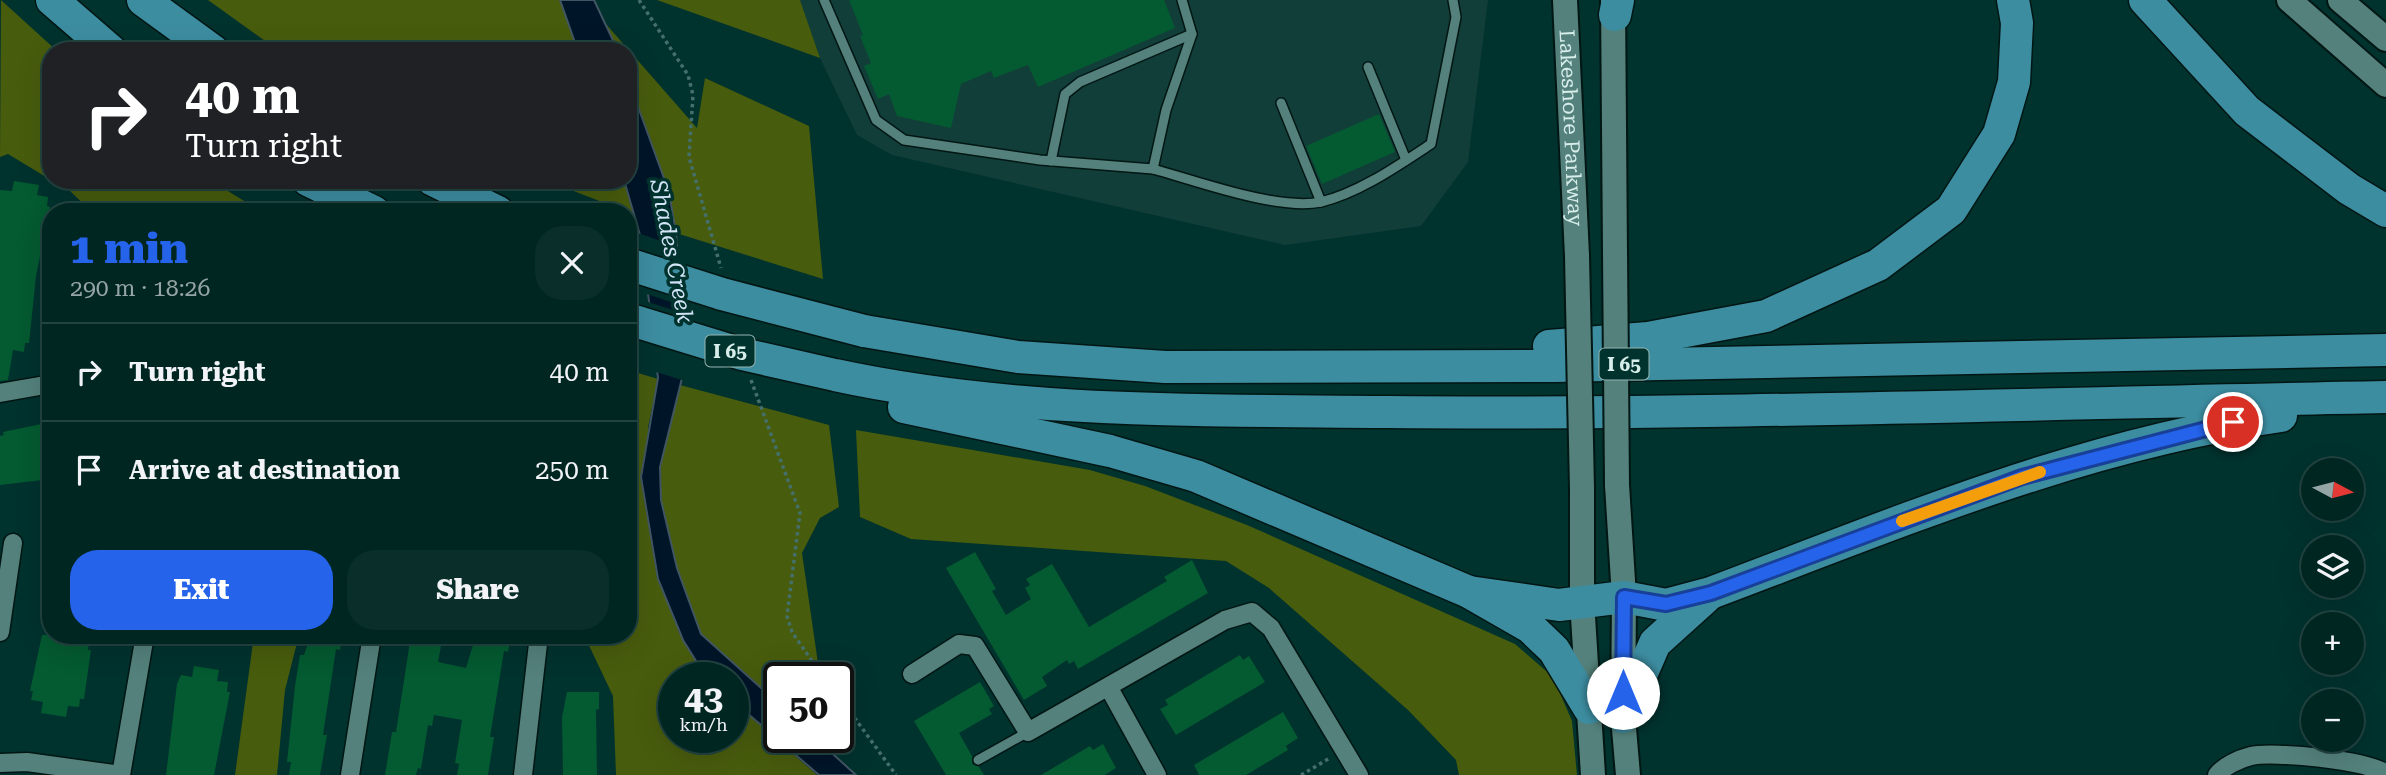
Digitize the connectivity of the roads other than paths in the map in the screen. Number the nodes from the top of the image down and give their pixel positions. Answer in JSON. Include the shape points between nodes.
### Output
{"nodes":[{"id":1,"x":52,"y":0,"type":"edge"},
{"id":2,"x":143,"y":0,"type":"edge"},
{"id":3,"x":824,"y":0,"type":"edge"},
{"id":4,"x":1182,"y":0,"type":"edge"},
{"id":5,"x":1453,"y":0,"type":"edge"},
{"id":6,"x":1565,"y":0,"type":"edge"},
{"id":7,"x":2012,"y":0,"type":"edge"},
{"id":8,"x":2144,"y":0,"type":"edge"},
{"id":9,"x":2289,"y":0,"type":"edge"},
{"id":10,"x":2340,"y":0,"type":"edge"},
{"id":11,"x":1615,"y":5,"type":"edge"},
{"id":12,"x":1192,"y":34,"type":"junction"},
{"id":13,"x":2386,"y":39,"type":"edge"},
{"id":14,"x":101,"y":42,"type":"edge"},
{"id":15,"x":200,"y":42,"type":"edge"},
{"id":16,"x":1368,"y":67,"type":"dead end"},
{"id":17,"x":2386,"y":85,"type":"edge"},
{"id":18,"x":1281,"y":103,"type":"dead end"},
{"id":19,"x":1406,"y":160,"type":"junction"},
{"id":20,"x":1051,"y":161,"type":"junction"},
{"id":21,"x":1153,"y":169,"type":"junction"},
{"id":22,"x":326,"y":189,"type":"edge"},
{"id":23,"x":450,"y":189,"type":"edge"},
{"id":24,"x":1321,"y":202,"type":"junction"},
{"id":25,"x":355,"y":203,"type":"edge"},
{"id":26,"x":479,"y":203,"type":"edge"},
{"id":27,"x":2386,"y":211,"type":"edge"},
{"id":28,"x":637,"y":267,"type":"edge"},
{"id":29,"x":637,"y":322,"type":"edge"},
{"id":30,"x":2386,"y":350,"type":"edge"},
{"id":31,"x":1356,"y":367,"type":"junction"},
{"id":32,"x":42,"y":385,"type":"edge"},
{"id":33,"x":0,"y":393,"type":"edge"},
{"id":34,"x":878,"y":393,"type":"junction"},
{"id":35,"x":2386,"y":399,"type":"edge"},
{"id":36,"x":13,"y":543,"type":"dead end"},
{"id":37,"x":1469,"y":592,"type":"junction"},
{"id":38,"x":1711,"y":593,"type":"junction"},
{"id":39,"x":1624,"y":597,"type":"junction"},
{"id":40,"x":1582,"y":601,"type":"junction"},
{"id":41,"x":0,"y":632,"type":"edge"},
{"id":42,"x":143,"y":644,"type":"edge"},
{"id":43,"x":371,"y":644,"type":"edge"},
{"id":44,"x":538,"y":644,"type":"edge"},
{"id":45,"x":912,"y":674,"type":"dead end"},
{"id":46,"x":1109,"y":688,"type":"junction"},
{"id":47,"x":1589,"y":708,"type":"junction"},
{"id":48,"x":1623,"y":716,"type":"junction"},
{"id":49,"x":1028,"y":732,"type":"junction"},
{"id":50,"x":978,"y":760,"type":"dead end"},
{"id":51,"x":0,"y":763,"type":"edge"},
{"id":52,"x":2386,"y":774,"type":"edge"},
{"id":53,"x":121,"y":775,"type":"edge"},
{"id":54,"x":350,"y":775,"type":"edge"},
{"id":55,"x":523,"y":775,"type":"edge"},
{"id":56,"x":1157,"y":775,"type":"edge"},
{"id":57,"x":1359,"y":775,"type":"edge"},
{"id":58,"x":1593,"y":775,"type":"edge"},
{"id":59,"x":1628,"y":775,"type":"edge"},
{"id":60,"x":2217,"y":775,"type":"edge"}],
"edges":[{"from":1,"to":14,"type":"highway"},
{"from":2,"to":15,"type":"highway"},
{"from":3,"to":20,"type":"lane","via":[[876,120],[904,141]]},
{"from":4,"to":12,"type":"lane"},
{"from":5,"to":19,"type":"lane","via":[[1456,17],[1431,144]]},
{"from":6,"to":40,"type":"main road","name":"Lakeshore Parkway","bridge":true,"via":[[1577,256]]},
{"from":7,"to":31,"type":"highway","via":[[2017,23],[2014,82],[1999,134],[1951,210],[1878,265],[1766,316],[1648,338]]},
{"from":8,"to":27,"type":"highway","via":[[2247,111],[2349,189]]},
{"from":9,"to":17,"type":"main road"},
{"from":10,"to":13,"type":"main road"},
{"from":11,"to":39,"type":"main road","name":"Lakeshore Parkway","bridge":true,"via":[[1617,485]]},
{"from":12,"to":20,"type":"lane","via":[[1080,82],[1065,94]]},
{"from":12,"to":21,"type":"lane","via":[[1166,110]]},
{"from":16,"to":19,"type":"lane"},
{"from":18,"to":24,"type":"lane"},
{"from":19,"to":24,"type":"lane"},
{"from":20,"to":21,"type":"lane"},
{"from":21,"to":24,"type":"lane","via":[[1252,195]]},
{"from":22,"to":25,"type":"highway"},
{"from":23,"to":26,"type":"highway"},
{"from":28,"to":31,"type":"highway","number":"I 65","bridge":true,"via":[[864,331],[993,353],[1165,367]]},
{"from":29,"to":34,"type":"highway","number":"I 65","bridge":true,"via":[[742,354],[835,375]]},
{"from":30,"to":31,"type":"highway","number":"I 65"},
{"from":32,"to":33,"type":"street"},
{"from":34,"to":35,"type":"highway","via":[[1131,409],[1559,414]]},
{"from":34,"to":37,"type":"highway","via":[[1196,476]]},
{"from":35,"to":38,"type":"highway","via":[[2233,422],[2022,477]]},
{"from":36,"to":41,"type":"street"},
{"from":37,"to":40,"type":"highway","via":[[1559,605]]},
{"from":37,"to":47,"type":"highway","via":[[1530,627],[1546,643]]},
{"from":38,"to":39,"type":"highway","via":[[1666,604]]},
{"from":38,"to":48,"type":"highway","via":[[1655,643]]},
{"from":39,"to":40,"type":"highway"},
{"from":39,"to":48,"type":"main road"},
{"from":40,"to":47,"type":"main road"},
{"from":42,"to":53,"type":"street"},
{"from":43,"to":54,"type":"street"},
{"from":44,"to":55,"type":"street"},
{"from":45,"to":49,"type":"street","via":[[959,644],[975,646]]},
{"from":46,"to":49,"type":"street"},
{"from":46,"to":56,"type":"street"},
{"from":46,"to":57,"type":"street","via":[[1225,620],[1252,612],[1270,628]]},
{"from":47,"to":58,"type":"main road"},
{"from":48,"to":59,"type":"main road"},
{"from":49,"to":50,"type":"lane"},
{"from":51,"to":53,"type":"street","via":[[27,762]]},
{"from":52,"to":60,"type":"street","via":[[2346,760],[2252,756],[2222,768]]}]}
